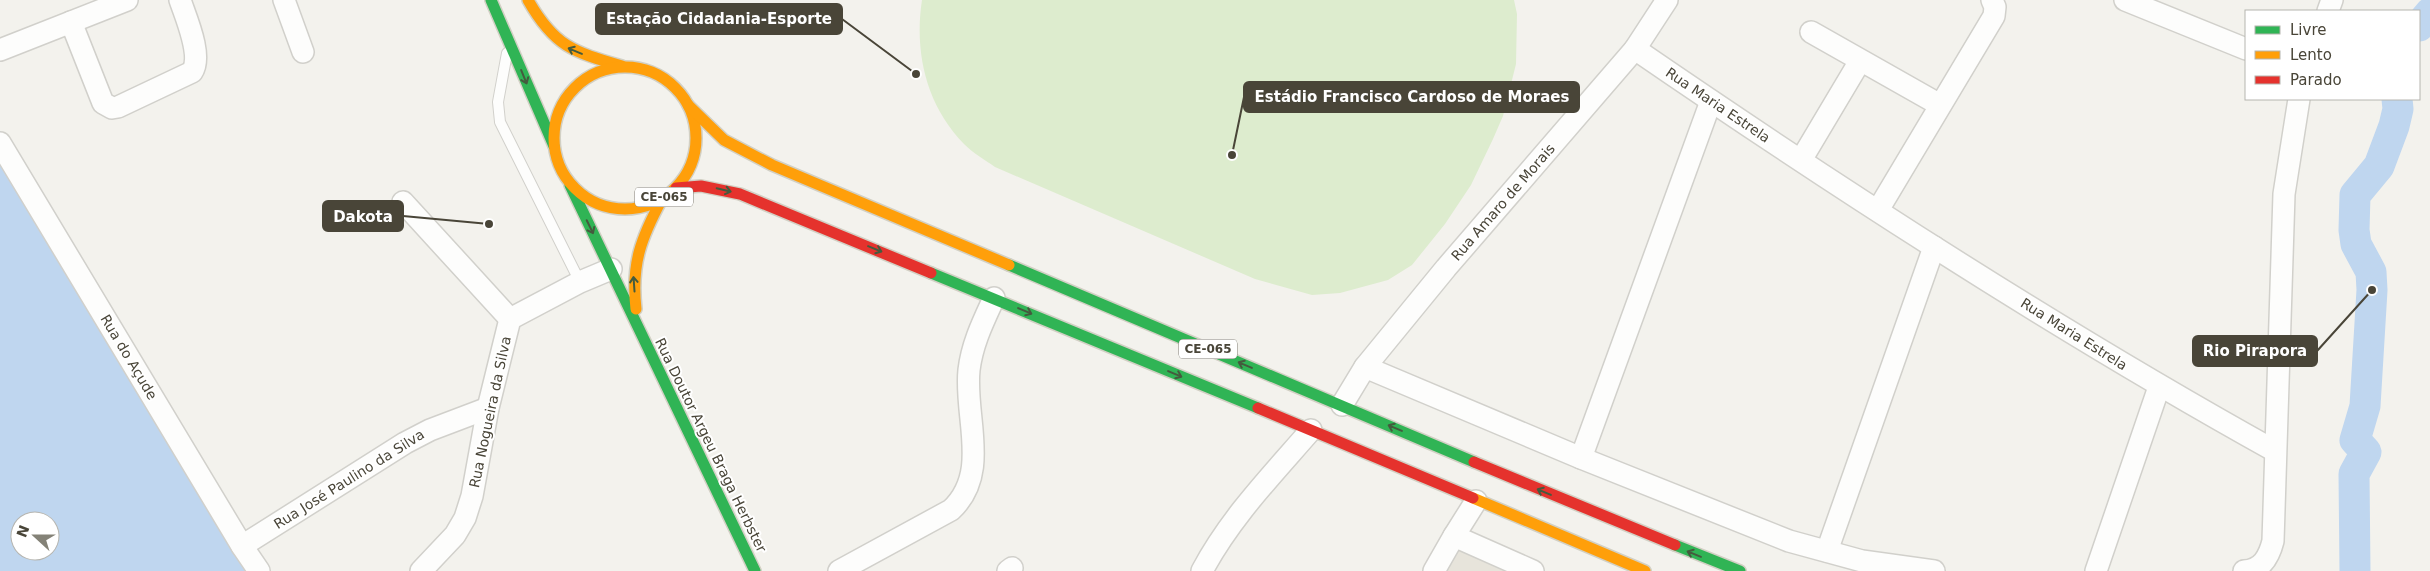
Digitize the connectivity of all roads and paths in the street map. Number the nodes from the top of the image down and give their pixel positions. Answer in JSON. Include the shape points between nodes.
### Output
{"nodes":[{"id":1,"x":127,"y":0,"type":"edge"},
{"id":2,"x":180,"y":0,"type":"edge"},
{"id":3,"x":284,"y":0,"type":"edge"},
{"id":4,"x":491,"y":0,"type":"edge"},
{"id":5,"x":528,"y":0,"type":"edge"},
{"id":6,"x":1667,"y":0,"type":"edge"},
{"id":7,"x":2125,"y":0,"type":"edge"},
{"id":8,"x":1993,"y":8,"type":"edge"},
{"id":9,"x":71,"y":22,"type":"junction"},
{"id":10,"x":1811,"y":32,"type":"dead end"},
{"id":11,"x":510,"y":42,"type":"junction"},
{"id":12,"x":1634,"y":49,"type":"junction"},
{"id":13,"x":2245,"y":49,"type":"edge"},
{"id":14,"x":0,"y":50,"type":"edge"},
{"id":15,"x":304,"y":52,"type":"dead end"},
{"id":16,"x":1860,"y":61,"type":"junction"},
{"id":17,"x":622,"y":66,"type":"junction"},
{"id":18,"x":2299,"y":100,"type":"edge"},
{"id":19,"x":1711,"y":101,"type":"junction"},
{"id":20,"x":688,"y":105,"type":"junction"},
{"id":21,"x":1940,"y":105,"type":"junction"},
{"id":22,"x":0,"y":143,"type":"edge"},
{"id":23,"x":554,"y":147,"type":"junction"},
{"id":24,"x":1801,"y":160,"type":"junction"},
{"id":25,"x":570,"y":185,"type":"junction"},
{"id":26,"x":676,"y":188,"type":"junction"},
{"id":27,"x":662,"y":199,"type":"junction"},
{"id":28,"x":403,"y":202,"type":"dead end"},
{"id":29,"x":1878,"y":210,"type":"junction"},
{"id":30,"x":1934,"y":247,"type":"junction"},
{"id":31,"x":611,"y":269,"type":"junction"},
{"id":32,"x":580,"y":282,"type":"junction"},
{"id":33,"x":994,"y":298,"type":"junction"},
{"id":34,"x":510,"y":319,"type":"junction"},
{"id":35,"x":639,"y":332,"type":"junction"},
{"id":36,"x":1365,"y":367,"type":"junction"},
{"id":37,"x":2159,"y":387,"type":"junction"},
{"id":38,"x":1342,"y":405,"type":"junction"},
{"id":39,"x":488,"y":408,"type":"junction"},
{"id":40,"x":1311,"y":430,"type":"junction"},
{"id":41,"x":2275,"y":451,"type":"junction"},
{"id":42,"x":1581,"y":458,"type":"junction"},
{"id":43,"x":1476,"y":501,"type":"junction"},
{"id":44,"x":1454,"y":536,"type":"junction"},
{"id":45,"x":242,"y":546,"type":"junction"},
{"id":46,"x":1827,"y":551,"type":"junction"},
{"id":47,"x":1640,"y":570,"type":"edge"},
{"id":48,"x":259,"y":571,"type":"edge"},
{"id":49,"x":421,"y":571,"type":"edge"},
{"id":50,"x":755,"y":571,"type":"edge"},
{"id":51,"x":839,"y":571,"type":"edge"},
{"id":52,"x":1202,"y":571,"type":"edge"},
{"id":53,"x":1434,"y":571,"type":"edge"},
{"id":54,"x":1533,"y":571,"type":"edge"},
{"id":55,"x":1740,"y":571,"type":"edge"},
{"id":56,"x":1934,"y":571,"type":"edge"},
{"id":57,"x":2096,"y":571,"type":"edge"},
{"id":58,"x":2244,"y":571,"type":"edge"}],
"edges":[{"from":1,"to":9,"type":"street"},
{"from":2,"to":9,"type":"street","via":[[196,52],[195,67],[192,72],[118,107],[112,108],[103,103]]},
{"from":3,"to":15,"type":"street"},
{"from":4,"to":11,"type":"main road","number":"CE-065"},
{"from":17,"to":5,"type":"main road","number":"CE-065","one_way":true,"via":[[568,48],[550,36]]},
{"from":6,"to":12,"type":"street","name":"Rua Amaro de Morais"},
{"from":7,"to":13,"type":"street"},
{"from":8,"to":21,"type":"street"},
{"from":9,"to":14,"type":"street"},
{"from":10,"to":16,"type":"street"},
{"from":11,"to":23,"type":"main road","number":"CE-065","one_way":true},
{"from":11,"to":32,"type":"lane","via":[[500,82],[500,122]]},
{"from":12,"to":19,"type":"street","name":"Rua Maria Estrela"},
{"from":12,"to":36,"type":"street","name":"Rua Amaro de Morais"},
{"from":16,"to":21,"type":"street"},
{"from":16,"to":24,"type":"street"},
{"from":17,"to":20,"type":"main road","number":"CE-065","via":[[642,68],[661,76],[677,88]]},
{"from":17,"to":23,"type":"main road","number":"CE-065","via":[[586,78],[566,99],[554,127]]},
{"from":18,"to":41,"type":"street","via":[[2284,194]]},
{"from":19,"to":24,"type":"street","name":"Rua Maria Estrela"},
{"from":19,"to":42,"type":"street"},
{"from":20,"to":26,"type":"main road","number":"CE-065","via":[[696,139],[693,161]]},
{"from":38,"to":20,"type":"main road","number":"CE-065","one_way":true,"via":[[772,166],[724,140]]},
{"from":21,"to":29,"type":"street"},
{"from":22,"to":45,"type":"street","name":"Rua do Açude"},
{"from":23,"to":25,"type":"main road","number":"CE-065"},
{"from":24,"to":29,"type":"street","name":"Rua Maria Estrela"},
{"from":25,"to":27,"type":"main road","number":"CE-065","via":[[600,205],[640,207]]},
{"from":25,"to":31,"type":"main road","name":"Rua Doutor Argeu Braga Herbster","one_way":true},
{"from":26,"to":27,"type":"main road","number":"CE-065"},
{"from":26,"to":33,"type":"main road","number":"CE-065","one_way":true,"via":[[701,186],[740,194]]},
{"from":35,"to":27,"type":"main road","name":"Rua Doutor Argeu Braga Herbster","one_way":true,"via":[[634,261]]},
{"from":28,"to":34,"type":"street"},
{"from":29,"to":30,"type":"street","name":"Rua Maria Estrela"},
{"from":30,"to":37,"type":"street","name":"Rua Maria Estrela"},
{"from":30,"to":46,"type":"street"},
{"from":31,"to":32,"type":"street","name":"Rua Nogueira da Silva"},
{"from":31,"to":35,"type":"main road","name":"Rua Doutor Argeu Braga Herbster"},
{"from":32,"to":34,"type":"street","name":"Rua Nogueira da Silva"},
{"from":33,"to":40,"type":"main road","number":"CE-065","one_way":true},
{"from":33,"to":51,"type":"street","via":[[977,335],[969,372],[974,431],[972,468],[966,491],[951,510]]},
{"from":34,"to":39,"type":"street","name":"Rua Nogueira da Silva"},
{"from":35,"to":50,"type":"main road","name":"Rua Doutor Argeu Braga Herbster"},
{"from":36,"to":38,"type":"street","name":"Rua Amaro de Morais"},
{"from":36,"to":42,"type":"street"},
{"from":37,"to":41,"type":"street","name":"Rua Maria Estrela"},
{"from":37,"to":57,"type":"street"},
{"from":55,"to":38,"type":"main road","number":"CE-065","one_way":true},
{"from":39,"to":45,"type":"street","name":"Rua José Paulino da Silva","via":[[405,443]]},
{"from":39,"to":49,"type":"street","name":"Rua Nogueira da Silva","via":[[465,518],[455,535]]},
{"from":40,"to":43,"type":"main road","number":"CE-065"},
{"from":40,"to":52,"type":"street","via":[[1242,509],[1217,543]]},
{"from":41,"to":58,"type":"street","via":[[2271,550],[2260,566]]},
{"from":42,"to":46,"type":"street","via":[[1789,541]]},
{"from":43,"to":44,"type":"street"},
{"from":43,"to":47,"type":"main road","number":"CE-065"},
{"from":44,"to":53,"type":"street"},
{"from":44,"to":54,"type":"street"},
{"from":45,"to":48,"type":"street","name":"Rua do Açude"},
{"from":46,"to":56,"type":"street","via":[[1862,561]]}]}
